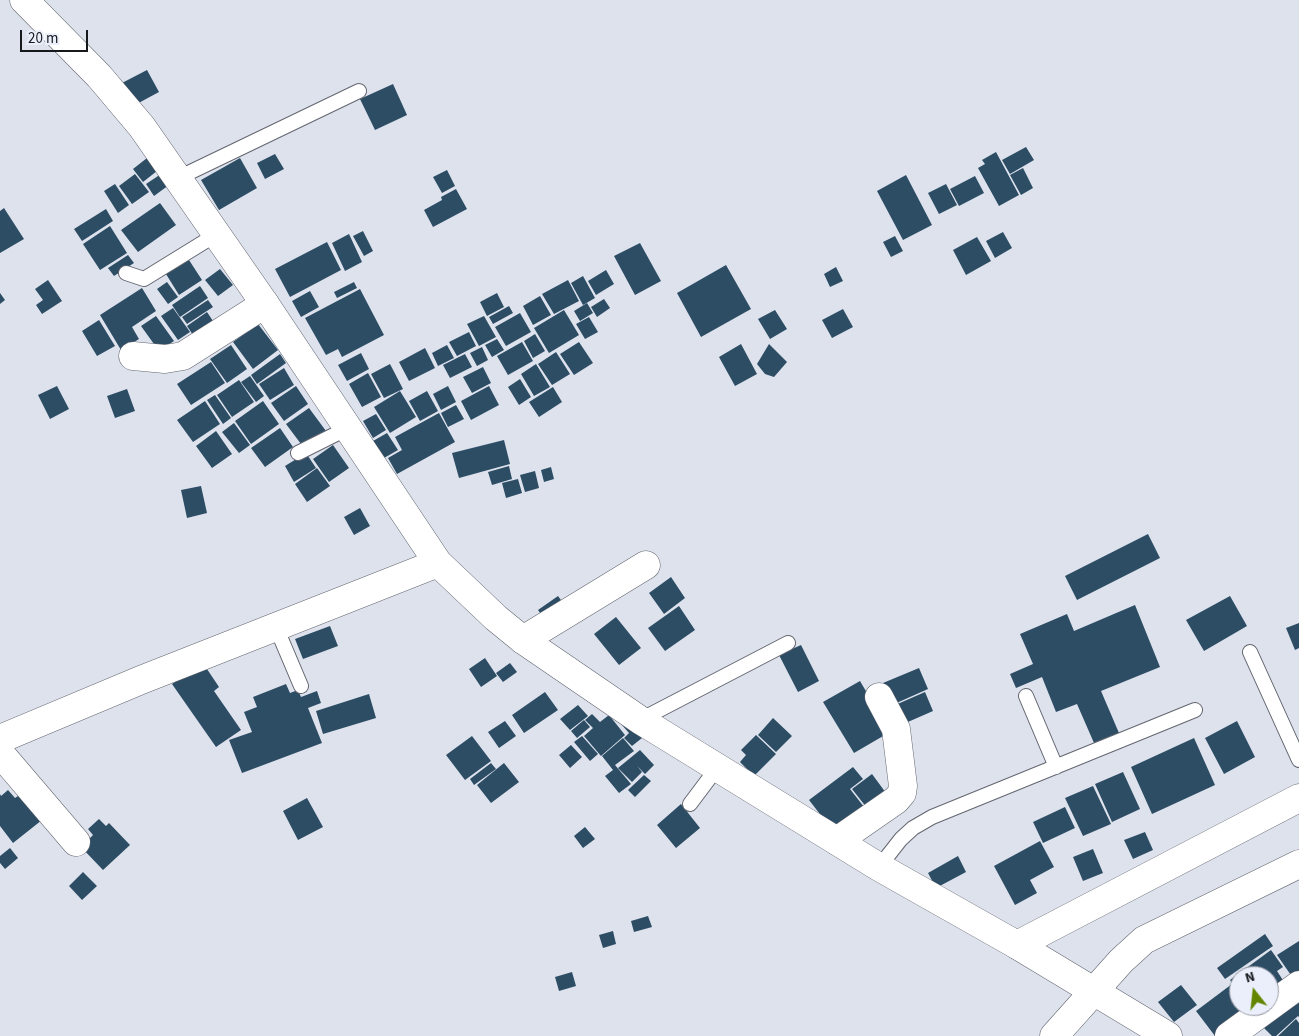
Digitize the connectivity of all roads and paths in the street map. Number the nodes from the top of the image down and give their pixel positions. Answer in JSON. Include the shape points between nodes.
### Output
{"nodes":[{"id":1,"x":24,"y":0,"type":"edge"},
{"id":2,"x":359,"y":91,"type":"dead end"},
{"id":3,"x":178,"y":178,"type":"junction"},
{"id":4,"x":217,"y":234,"type":"junction"},
{"id":5,"x":126,"y":273,"type":"dead end"},
{"id":6,"x":265,"y":304,"type":"junction"},
{"id":7,"x":133,"y":356,"type":"dead end"},
{"id":8,"x":348,"y":428,"type":"junction"},
{"id":9,"x":298,"y":453,"type":"dead end"},
{"id":10,"x":438,"y":563,"type":"junction"},
{"id":11,"x":646,"y":565,"type":"dead end"},
{"id":12,"x":276,"y":627,"type":"junction"},
{"id":13,"x":523,"y":640,"type":"junction"},
{"id":14,"x":788,"y":643,"type":"dead end"},
{"id":15,"x":1250,"y":652,"type":"dead end"},
{"id":16,"x":301,"y":686,"type":"dead end"},
{"id":17,"x":1026,"y":696,"type":"dead end"},
{"id":18,"x":879,"y":697,"type":"dead end"},
{"id":19,"x":1195,"y":710,"type":"dead end"},
{"id":20,"x":640,"y":720,"type":"junction"},
{"id":21,"x":0,"y":739,"type":"edge"},
{"id":22,"x":0,"y":753,"type":"edge"},
{"id":23,"x":1299,"y":760,"type":"edge"},
{"id":24,"x":1056,"y":767,"type":"junction"},
{"id":25,"x":717,"y":768,"type":"junction"},
{"id":26,"x":1299,"y":798,"type":"edge"},
{"id":27,"x":690,"y":804,"type":"dead end"},
{"id":28,"x":837,"y":841,"type":"junction"},
{"id":29,"x":76,"y":842,"type":"dead end"},
{"id":30,"x":1299,"y":864,"type":"edge"},
{"id":31,"x":879,"y":867,"type":"junction"},
{"id":32,"x":1018,"y":945,"type":"junction"},
{"id":33,"x":1299,"y":985,"type":"edge"},
{"id":34,"x":1093,"y":992,"type":"junction"},
{"id":35,"x":1054,"y":1036,"type":"edge"},
{"id":36,"x":1168,"y":1036,"type":"edge"},
{"id":37,"x":1229,"y":1036,"type":"edge"}],
"edges":[{"from":1,"to":3,"type":"street","via":[[99,76],[142,127]]},
{"from":2,"to":3,"type":"lane"},
{"from":3,"to":4,"type":"street"},
{"from":4,"to":5,"type":"lane","via":[[144,279]]},
{"from":4,"to":6,"type":"street"},
{"from":6,"to":7,"type":"street","via":[[183,356],[165,359]]},
{"from":6,"to":8,"type":"street"},
{"from":8,"to":9,"type":"lane"},
{"from":8,"to":10,"type":"street"},
{"from":10,"to":12,"type":"street"},
{"from":10,"to":13,"type":"street"},
{"from":11,"to":13,"type":"street"},
{"from":12,"to":16,"type":"lane"},
{"from":12,"to":21,"type":"street"},
{"from":13,"to":20,"type":"street"},
{"from":14,"to":20,"type":"lane"},
{"from":15,"to":23,"type":"lane"},
{"from":17,"to":24,"type":"lane"},
{"from":18,"to":28,"type":"street","via":[[896,729],[902,793]]},
{"from":19,"to":24,"type":"lane"},
{"from":20,"to":25,"type":"street"},
{"from":22,"to":29,"type":"street"},
{"from":24,"to":31,"type":"lane","via":[[932,817],[900,839]]},
{"from":25,"to":27,"type":"lane"},
{"from":25,"to":28,"type":"street"},
{"from":26,"to":32,"type":"street"},
{"from":28,"to":31,"type":"street"},
{"from":30,"to":34,"type":"street","via":[[1144,940]]},
{"from":31,"to":32,"type":"street"},
{"from":32,"to":34,"type":"street"},
{"from":33,"to":37,"type":"street"},
{"from":34,"to":35,"type":"street"},
{"from":34,"to":36,"type":"street"}]}
